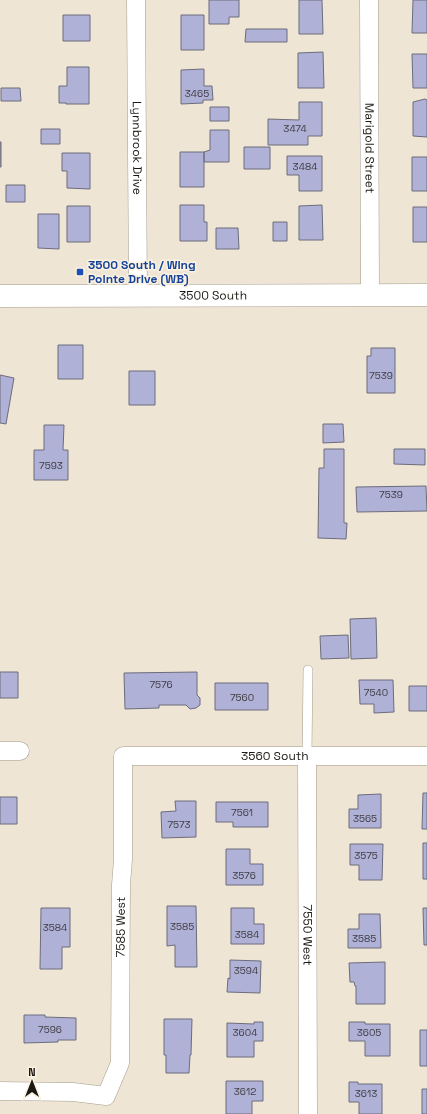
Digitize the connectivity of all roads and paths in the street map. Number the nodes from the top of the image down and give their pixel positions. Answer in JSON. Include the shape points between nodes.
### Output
{"nodes":[{"id":1,"x":136,"y":0,"type":"edge"},
{"id":2,"x":369,"y":0,"type":"edge"},
{"id":3,"x":0,"y":296,"type":"edge"},
{"id":4,"x":138,"y":296,"type":"junction"},
{"id":5,"x":370,"y":296,"type":"junction"},
{"id":6,"x":427,"y":296,"type":"edge"},
{"id":7,"x":308,"y":670,"type":"dead end"},
{"id":8,"x":0,"y":751,"type":"edge"},
{"id":9,"x":20,"y":751,"type":"dead end"},
{"id":10,"x":122,"y":756,"type":"joint"},
{"id":11,"x":307,"y":756,"type":"junction"},
{"id":12,"x":427,"y":756,"type":"edge"},
{"id":13,"x":0,"y":1091,"type":"edge"},
{"id":14,"x":308,"y":1114,"type":"edge"}],
"edges":[{"from":1,"to":4,"type":"street","name":"Lynnbrook Drive"},
{"from":2,"to":5,"type":"street","name":"Marigold Street"},
{"from":3,"to":4,"type":"main road","name":"3500 South"},
{"from":4,"to":5,"type":"main road","name":"3500 South"},
{"from":5,"to":6,"type":"main road","name":"3500 South"},
{"from":7,"to":11,"type":"lane"},
{"from":8,"to":9,"type":"street"},
{"from":10,"to":11,"type":"street","name":"3560 South"},
{"from":10,"to":13,"type":"street","name":"7585 West","via":[[120,1063],[106,1096],[73,1092]]},
{"from":11,"to":12,"type":"street","name":"3560 South"},
{"from":11,"to":14,"type":"street","name":"7550 West"}]}
